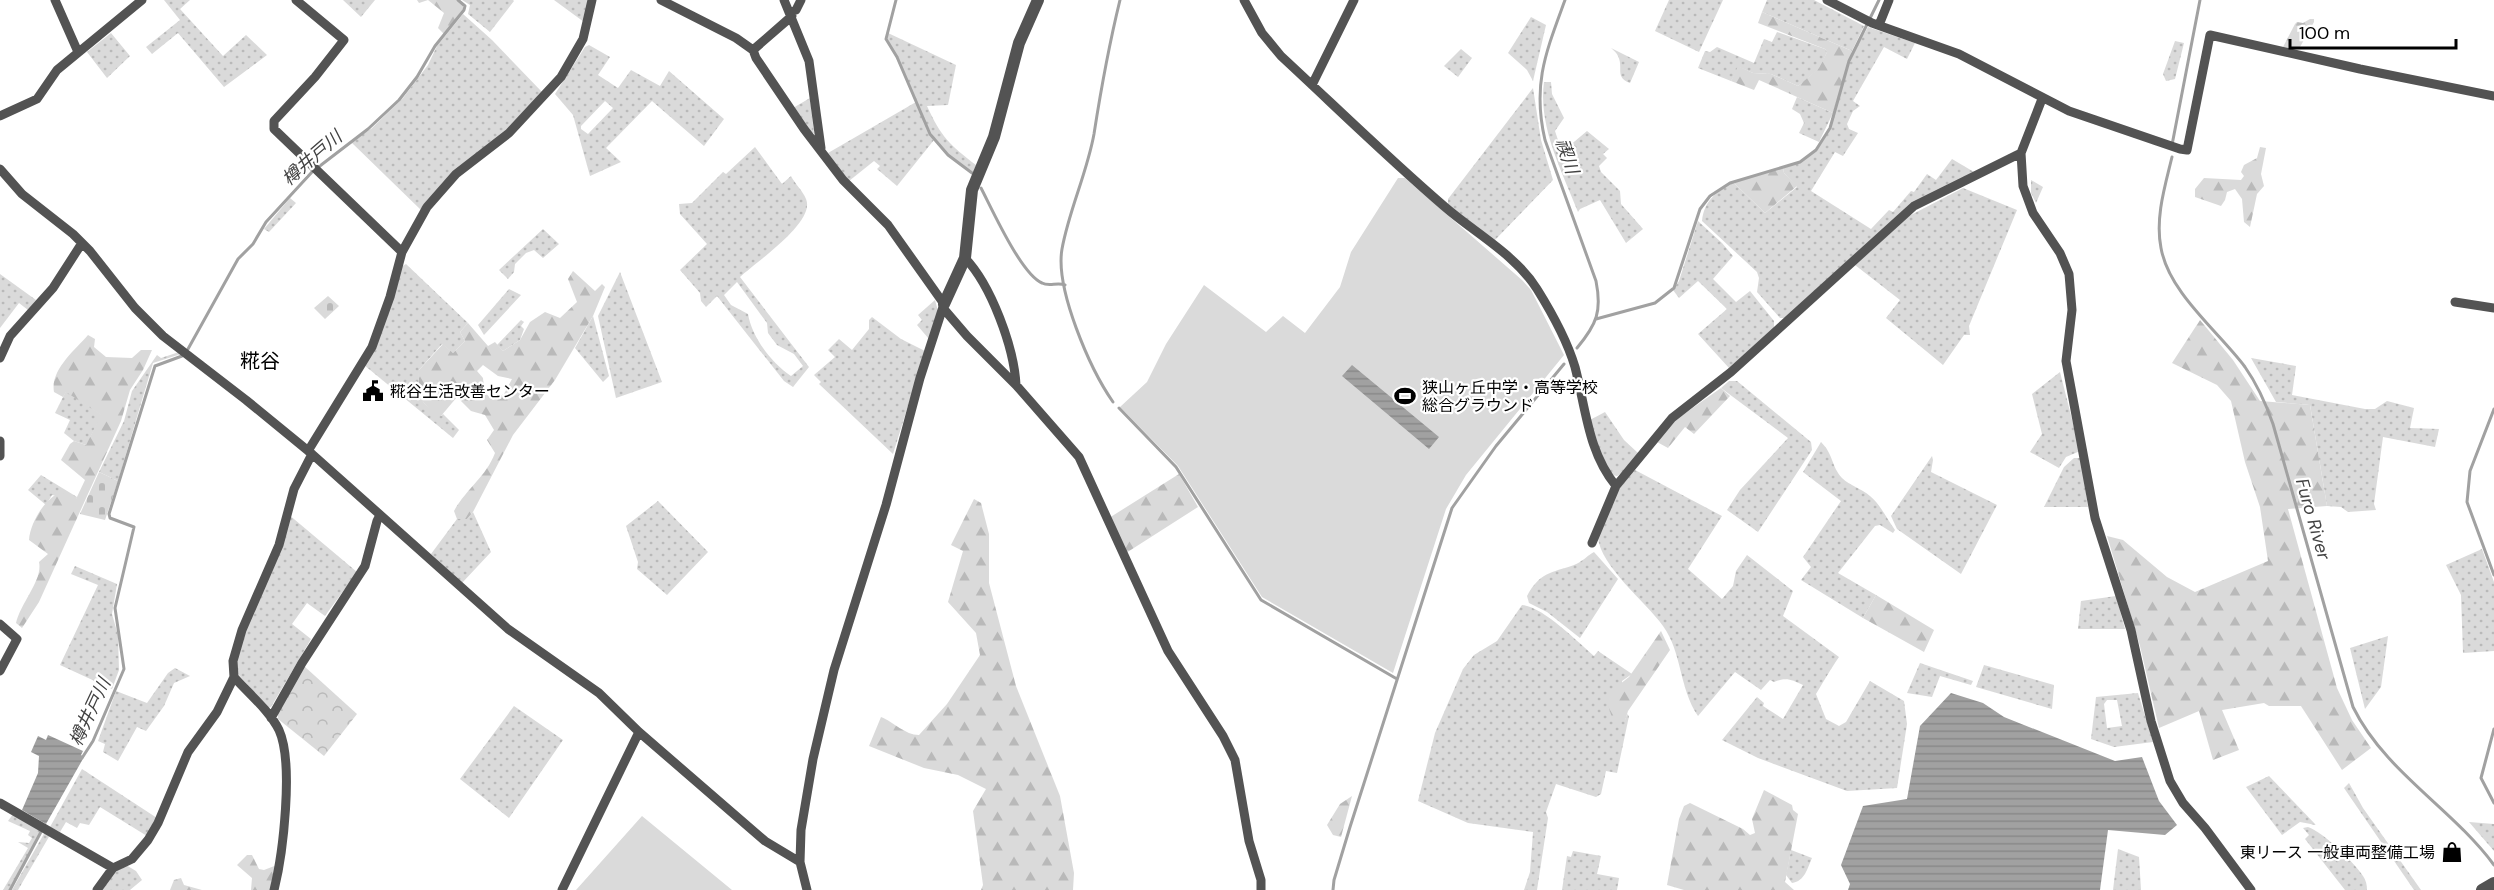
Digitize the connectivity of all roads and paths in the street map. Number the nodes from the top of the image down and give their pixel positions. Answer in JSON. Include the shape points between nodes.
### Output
{"nodes":[{"id":1,"x":55,"y":0,"type":"edge"},
{"id":2,"x":142,"y":0,"type":"edge"},
{"id":3,"x":297,"y":0,"type":"edge"},
{"id":4,"x":592,"y":0,"type":"edge"},
{"id":5,"x":661,"y":0,"type":"edge"},
{"id":6,"x":784,"y":0,"type":"edge"},
{"id":7,"x":801,"y":0,"type":"edge"},
{"id":8,"x":1038,"y":0,"type":"edge"},
{"id":9,"x":1244,"y":0,"type":"edge"},
{"id":10,"x":1354,"y":0,"type":"edge"},
{"id":11,"x":1827,"y":0,"type":"edge"},
{"id":12,"x":1889,"y":0,"type":"edge"},
{"id":13,"x":791,"y":14,"type":"junction"},
{"id":14,"x":1876,"y":24,"type":"junction"},
{"id":15,"x":753,"y":50,"type":"junction"},
{"id":16,"x":78,"y":52,"type":"junction"},
{"id":17,"x":1312,"y":85,"type":"junction"},
{"id":18,"x":2494,"y":96,"type":"edge"},
{"id":19,"x":2042,"y":99,"type":"junction"},
{"id":20,"x":0,"y":116,"type":"edge"},
{"id":21,"x":822,"y":150,"type":"junction"},
{"id":22,"x":2021,"y":153,"type":"junction"},
{"id":23,"x":0,"y":169,"type":"edge"},
{"id":24,"x":82,"y":243,"type":"junction"},
{"id":25,"x":402,"y":252,"type":"junction"},
{"id":26,"x":965,"y":258,"type":"junction"},
{"id":27,"x":2455,"y":302,"type":"dead end"},
{"id":28,"x":944,"y":306,"type":"junction"},
{"id":29,"x":2494,"y":308,"type":"edge"},
{"id":30,"x":0,"y":358,"type":"edge"},
{"id":31,"x":1016,"y":385,"type":"junction"},
{"id":32,"x":0,"y":441,"type":"edge"},
{"id":33,"x":310,"y":453,"type":"junction"},
{"id":34,"x":0,"y":456,"type":"edge"},
{"id":35,"x":1616,"y":486,"type":"junction"},
{"id":36,"x":380,"y":515,"type":"junction"},
{"id":37,"x":1592,"y":543,"type":"dead end"},
{"id":38,"x":0,"y":624,"type":"edge"},
{"id":39,"x":0,"y":671,"type":"edge"},
{"id":40,"x":234,"y":677,"type":"junction"},
{"id":41,"x":271,"y":718,"type":"junction"},
{"id":42,"x":639,"y":732,"type":"junction"},
{"id":43,"x":0,"y":803,"type":"edge"},
{"id":44,"x":800,"y":862,"type":"junction"},
{"id":45,"x":113,"y":868,"type":"junction"},
{"id":46,"x":2494,"y":883,"type":"edge"},
{"id":47,"x":97,"y":890,"type":"edge"},
{"id":48,"x":274,"y":890,"type":"edge"},
{"id":49,"x":562,"y":890,"type":"edge"},
{"id":50,"x":807,"y":890,"type":"edge"},
{"id":51,"x":1262,"y":890,"type":"edge"},
{"id":52,"x":2251,"y":890,"type":"edge"},
{"id":53,"x":2482,"y":890,"type":"edge"}],
"edges":[{"from":1,"to":16,"type":"street"},
{"from":2,"to":16,"type":"street"},
{"from":3,"to":25,"type":"street","via":[[344,40],[273,126]]},
{"from":4,"to":25,"type":"street","via":[[583,39],[561,77],[509,133],[444,186]]},
{"from":5,"to":15,"type":"street"},
{"from":6,"to":13,"type":"street"},
{"from":7,"to":13,"type":"street"},
{"from":8,"to":26,"type":"street","via":[[1019,43],[994,137],[972,190]]},
{"from":9,"to":17,"type":"street","via":[[1262,33]]},
{"from":10,"to":17,"type":"street"},
{"from":11,"to":14,"type":"street"},
{"from":12,"to":14,"type":"street"},
{"from":13,"to":15,"type":"street"},
{"from":13,"to":21,"type":"street","via":[[809,61]]},
{"from":14,"to":19,"type":"street","via":[[1959,54]]},
{"from":15,"to":21,"type":"street"},
{"from":16,"to":20,"type":"street","via":[[57,70],[37,99]]},
{"from":17,"to":35,"type":"street","via":[[1533,282],[1567,344],[1593,444],[1606,474]]},
{"from":18,"to":19,"type":"street","via":[[2210,35],[2187,150]]},
{"from":19,"to":22,"type":"street"},
{"from":21,"to":28,"type":"street","via":[[843,180],[888,225]]},
{"from":22,"to":35,"type":"street","via":[[1903,214],[1731,372],[1672,418]]},
{"from":22,"to":52,"type":"street","via":[[2027,200],[2069,274],[2072,310],[2066,361],[2095,518],[2131,630],[2163,761],[2183,802]]},
{"from":23,"to":24,"type":"street","via":[[22,194]]},
{"from":24,"to":30,"type":"street","via":[[53,288],[10,336]]},
{"from":24,"to":33,"type":"street","via":[[147,322]]},
{"from":25,"to":33,"type":"street","via":[[372,346]]},
{"from":26,"to":28,"type":"street"},
{"from":26,"to":31,"type":"street","via":[[993,303],[1011,353]]},
{"from":27,"to":29,"type":"street"},
{"from":28,"to":31,"type":"street","via":[[967,336]]},
{"from":28,"to":44,"type":"street","via":[[834,670],[803,812]]},
{"from":31,"to":51,"type":"street","via":[[1079,457],[1164,642],[1235,760]]},
{"from":32,"to":34,"type":"street"},
{"from":33,"to":36,"type":"street"},
{"from":33,"to":40,"type":"street","via":[[294,489],[279,544],[242,630],[233,661]]},
{"from":35,"to":37,"type":"street"},
{"from":36,"to":41,"type":"street","via":[[365,566]]},
{"from":36,"to":42,"type":"street","via":[[493,617],[599,693]]},
{"from":38,"to":39,"type":"street","via":[[17,639]]},
{"from":40,"to":41,"type":"street"},
{"from":40,"to":45,"type":"street","via":[[217,712],[188,752],[148,840],[132,859]]},
{"from":41,"to":48,"type":"street","via":[[282,738],[285,769],[284,832]]},
{"from":42,"to":44,"type":"street","via":[[765,841]]},
{"from":42,"to":49,"type":"street"},
{"from":43,"to":45,"type":"street"},
{"from":44,"to":50,"type":"street"},
{"from":45,"to":47,"type":"street"},
{"from":46,"to":53,"type":"street"}]}
